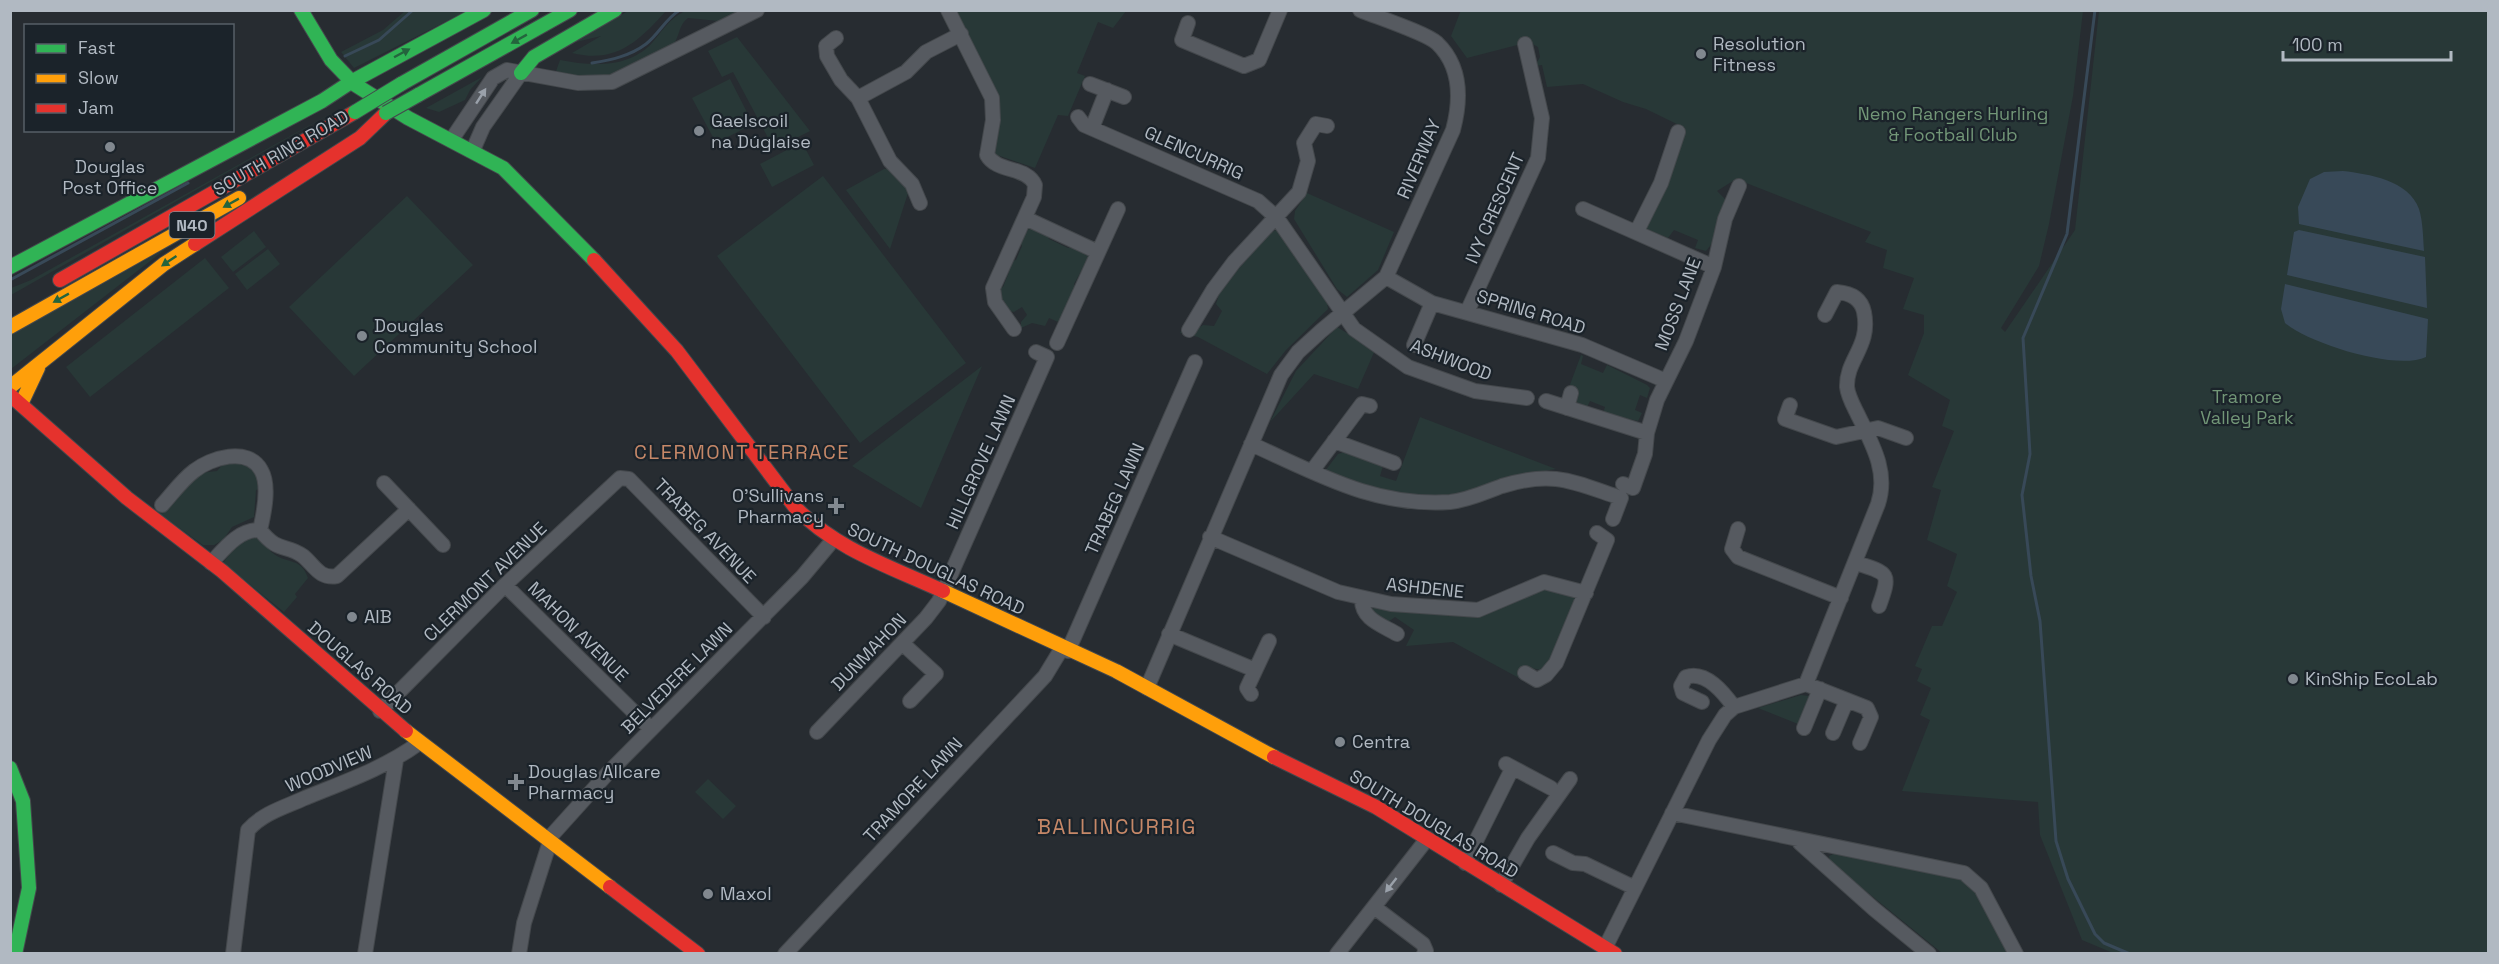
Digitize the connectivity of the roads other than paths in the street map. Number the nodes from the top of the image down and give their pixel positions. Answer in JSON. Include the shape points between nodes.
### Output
{"nodes":[{"id":1,"x":301,"y":10,"type":"edge"},
{"id":2,"x":484,"y":10,"type":"edge"},
{"id":3,"x":532,"y":10,"type":"edge"},
{"id":4,"x":570,"y":10,"type":"edge"},
{"id":5,"x":615,"y":10,"type":"edge"},
{"id":6,"x":757,"y":10,"type":"edge"},
{"id":7,"x":948,"y":10,"type":"edge"},
{"id":8,"x":1280,"y":10,"type":"edge"},
{"id":9,"x":1360,"y":10,"type":"edge"},
{"id":10,"x":1188,"y":23,"type":"dead end"},
{"id":11,"x":961,"y":34,"type":"junction"},
{"id":12,"x":836,"y":38,"type":"dead end"},
{"id":13,"x":1525,"y":44,"type":"dead end"},
{"id":14,"x":520,"y":73,"type":"junction"},
{"id":15,"x":351,"y":82,"type":"junction"},
{"id":16,"x":1090,"y":84,"type":"dead end"},
{"id":17,"x":1107,"y":90,"type":"junction"},
{"id":18,"x":1124,"y":97,"type":"dead end"},
{"id":19,"x":858,"y":99,"type":"junction"},
{"id":20,"x":1078,"y":117,"type":"dead end"},
{"id":21,"x":374,"y":123,"type":"junction"},
{"id":22,"x":1327,"y":126,"type":"dead end"},
{"id":23,"x":1092,"y":128,"type":"junction"},
{"id":24,"x":1678,"y":132,"type":"dead end"},
{"id":25,"x":452,"y":139,"type":"junction"},
{"id":26,"x":473,"y":150,"type":"junction"},
{"id":27,"x":1739,"y":186,"type":"dead end"},
{"id":28,"x":920,"y":203,"type":"dead end"},
{"id":29,"x":1118,"y":209,"type":"dead end"},
{"id":30,"x":1583,"y":209,"type":"dead end"},
{"id":31,"x":1025,"y":218,"type":"junction"},
{"id":32,"x":1277,"y":218,"type":"junction"},
{"id":33,"x":1637,"y":231,"type":"junction"},
{"id":34,"x":1098,"y":252,"type":"junction"},
{"id":35,"x":10,"y":267,"type":"edge"},
{"id":36,"x":1714,"y":267,"type":"junction"},
{"id":37,"x":1386,"y":277,"type":"junction"},
{"id":38,"x":51,"y":285,"type":"dead end"},
{"id":39,"x":1432,"y":303,"type":"junction"},
{"id":40,"x":1467,"y":312,"type":"junction"},
{"id":41,"x":1342,"y":314,"type":"junction"},
{"id":42,"x":1825,"y":315,"type":"dead end"},
{"id":43,"x":10,"y":327,"type":"edge"},
{"id":44,"x":1014,"y":329,"type":"dead end"},
{"id":45,"x":1190,"y":330,"type":"dead end"},
{"id":46,"x":1058,"y":343,"type":"dead end"},
{"id":47,"x":1414,"y":345,"type":"dead end"},
{"id":48,"x":1036,"y":352,"type":"dead end"},
{"id":49,"x":43,"y":361,"type":"junction"},
{"id":50,"x":1195,"y":362,"type":"dead end"},
{"id":51,"x":1666,"y":381,"type":"junction"},
{"id":52,"x":10,"y":387,"type":"edge"},
{"id":53,"x":1570,"y":393,"type":"dead end"},
{"id":54,"x":10,"y":394,"type":"edge"},
{"id":55,"x":1527,"y":398,"type":"dead end"},
{"id":56,"x":1546,"y":401,"type":"dead end"},
{"id":57,"x":21,"y":404,"type":"junction"},
{"id":58,"x":1790,"y":405,"type":"dead end"},
{"id":59,"x":1370,"y":406,"type":"dead end"},
{"id":60,"x":1567,"y":408,"type":"junction"},
{"id":61,"x":1866,"y":430,"type":"junction"},
{"id":62,"x":1647,"y":434,"type":"junction"},
{"id":63,"x":1906,"y":438,"type":"dead end"},
{"id":64,"x":1334,"y":441,"type":"junction"},
{"id":65,"x":1251,"y":444,"type":"junction"},
{"id":66,"x":1395,"y":463,"type":"dead end"},
{"id":67,"x":1312,"y":471,"type":"junction"},
{"id":68,"x":616,"y":479,"type":"joint"},
{"id":69,"x":384,"y":483,"type":"dead end"},
{"id":70,"x":1623,"y":484,"type":"dead end"},
{"id":71,"x":162,"y":505,"type":"dead end"},
{"id":72,"x":409,"y":509,"type":"junction"},
{"id":73,"x":1613,"y":519,"type":"dead end"},
{"id":74,"x":1738,"y":529,"type":"dead end"},
{"id":75,"x":260,"y":530,"type":"junction"},
{"id":76,"x":1597,"y":533,"type":"dead end"},
{"id":77,"x":1209,"y":537,"type":"junction"},
{"id":78,"x":833,"y":540,"type":"junction"},
{"id":79,"x":443,"y":545,"type":"dead end"},
{"id":80,"x":211,"y":563,"type":"junction"},
{"id":81,"x":1856,"y":563,"type":"junction"},
{"id":82,"x":505,"y":585,"type":"junction"},
{"id":83,"x":1586,"y":593,"type":"junction"},
{"id":84,"x":943,"y":594,"type":"junction"},
{"id":85,"x":1841,"y":598,"type":"junction"},
{"id":86,"x":1362,"y":599,"type":"junction"},
{"id":87,"x":1879,"y":606,"type":"dead end"},
{"id":88,"x":764,"y":617,"type":"junction"},
{"id":89,"x":1169,"y":634,"type":"junction"},
{"id":90,"x":1397,"y":634,"type":"dead end"},
{"id":91,"x":1269,"y":641,"type":"dead end"},
{"id":92,"x":902,"y":643,"type":"junction"},
{"id":93,"x":1065,"y":650,"type":"junction"},
{"id":94,"x":1255,"y":670,"type":"junction"},
{"id":95,"x":1525,"y":674,"type":"dead end"},
{"id":96,"x":1813,"y":687,"type":"junction"},
{"id":97,"x":1147,"y":688,"type":"junction"},
{"id":98,"x":1251,"y":694,"type":"dead end"},
{"id":99,"x":1847,"y":700,"type":"junction"},
{"id":100,"x":910,"y":701,"type":"dead end"},
{"id":101,"x":1702,"y":702,"type":"dead end"},
{"id":102,"x":1734,"y":707,"type":"junction"},
{"id":103,"x":380,"y":711,"type":"junction"},
{"id":104,"x":1804,"y":728,"type":"dead end"},
{"id":105,"x":651,"y":729,"type":"junction"},
{"id":106,"x":817,"y":732,"type":"dead end"},
{"id":107,"x":1833,"y":733,"type":"dead end"},
{"id":108,"x":419,"y":743,"type":"junction"},
{"id":109,"x":1860,"y":743,"type":"dead end"},
{"id":110,"x":396,"y":760,"type":"junction"},
{"id":111,"x":10,"y":768,"type":"edge"},
{"id":112,"x":1570,"y":779,"type":"dead end"},
{"id":113,"x":1551,"y":788,"type":"dead end"},
{"id":114,"x":1672,"y":813,"type":"junction"},
{"id":115,"x":1427,"y":839,"type":"junction"},
{"id":116,"x":1799,"y":841,"type":"junction"},
{"id":117,"x":549,"y":842,"type":"junction"},
{"id":118,"x":1553,"y":853,"type":"dead end"},
{"id":119,"x":1465,"y":863,"type":"junction"},
{"id":120,"x":1501,"y":885,"type":"junction"},
{"id":121,"x":1635,"y":888,"type":"junction"},
{"id":122,"x":1374,"y":907,"type":"junction"},
{"id":123,"x":683,"y":949,"type":"edge"},
{"id":124,"x":1610,"y":951,"type":"edge"},
{"id":125,"x":15,"y":954,"type":"edge"},
{"id":126,"x":233,"y":954,"type":"edge"},
{"id":127,"x":365,"y":954,"type":"edge"},
{"id":128,"x":519,"y":954,"type":"edge"},
{"id":129,"x":698,"y":954,"type":"edge"},
{"id":130,"x":785,"y":954,"type":"edge"},
{"id":131,"x":1337,"y":954,"type":"edge"},
{"id":132,"x":1424,"y":954,"type":"edge"},
{"id":133,"x":1929,"y":954,"type":"edge"},
{"id":134,"x":2016,"y":954,"type":"edge"}],
"edges":[{"from":1,"to":15,"type":"main road","name":"SOUTH DOUGLAS ROAD","via":[[331,60]]},
{"from":15,"to":2,"type":"main road","one_way":true},
{"from":3,"to":38,"type":"main road","name":"SOUTH RING ROAD","number":"N40","bridge":true},
{"from":4,"to":21,"type":"main road","one_way":true,"bridge":true},
{"from":5,"to":14,"type":"main road","via":[[534,57]]},
{"from":6,"to":14,"type":"street","via":[[612,82],[578,83]]},
{"from":7,"to":11,"type":"street"},
{"from":8,"to":10,"type":"street","via":[[1259,60],[1244,66],[1182,40]]},
{"from":9,"to":37,"type":"street","name":"RIVERWAY","via":[[1436,42],[1451,62],[1459,84],[1453,130]]},
{"from":11,"to":19,"type":"street","via":[[926,52],[906,72]]},
{"from":11,"to":31,"type":"street","via":[[992,98],[993,120],[986,149],[992,163],[1033,179],[1035,192]]},
{"from":12,"to":19,"type":"street","via":[[826,46],[827,56]]},
{"from":13,"to":40,"type":"street","name":"IVY CRESCENT","via":[[1542,118],[1538,158]]},
{"from":25,"to":14,"type":"street","one_way":true,"via":[[493,78],[507,70]]},
{"from":14,"to":26,"type":"street","via":[[483,127]]},
{"from":15,"to":25,"type":"main road","name":"SOUTH DOUGLAS ROAD","via":[[408,118]]},
{"from":15,"to":35,"type":"main road"},
{"from":16,"to":17,"type":"street"},
{"from":17,"to":18,"type":"street"},
{"from":17,"to":23,"type":"street"},
{"from":19,"to":28,"type":"street","via":[[889,160],[910,181]]},
{"from":20,"to":23,"type":"street","name":"GLENCURRIG"},
{"from":21,"to":43,"type":"main road","name":"SOUTH RING ROAD","number":"N40","one_way":true},
{"from":21,"to":49,"type":"main road","one_way":true,"via":[[360,138],[164,264]]},
{"from":22,"to":32,"type":"street","via":[[1316,124],[1304,143],[1308,161],[1299,192]]},
{"from":23,"to":32,"type":"street","name":"GLENCURRIG","via":[[1258,201]]},
{"from":24,"to":33,"type":"street","via":[[1661,183]]},
{"from":25,"to":26,"type":"main road","name":"SOUTH DOUGLAS ROAD"},
{"from":26,"to":78,"type":"main road","name":"SOUTH DOUGLAS ROAD","via":[[511,174],[581,245],[677,351],[799,513]]},
{"from":27,"to":36,"type":"street","name":"MOSS LANE","via":[[1725,219]]},
{"from":29,"to":34,"type":"street"},
{"from":30,"to":33,"type":"street"},
{"from":31,"to":34,"type":"street"},
{"from":31,"to":44,"type":"street","via":[[993,288],[996,306]]},
{"from":32,"to":41,"type":"street","name":"GLENCURRIG"},
{"from":32,"to":45,"type":"street","via":[[1234,262]]},
{"from":33,"to":36,"type":"street"},
{"from":34,"to":46,"type":"street"},
{"from":36,"to":51,"type":"street","name":"MOSS LANE"},
{"from":37,"to":39,"type":"street","name":"SPRING ROAD"},
{"from":37,"to":41,"type":"street"},
{"from":39,"to":40,"type":"street","name":"SPRING ROAD"},
{"from":39,"to":47,"type":"street"},
{"from":40,"to":51,"type":"street","name":"SPRING ROAD","via":[[1582,345]]},
{"from":41,"to":55,"type":"street","name":"ASHWOOD","via":[[1354,329],[1408,367],[1475,391]]},
{"from":41,"to":65,"type":"street","via":[[1287,366]]},
{"from":42,"to":61,"type":"street","via":[[1837,292],[1862,304],[1867,328],[1847,388]]},
{"from":48,"to":84,"type":"street","name":"HILLGROVE LAWN","via":[[1047,357]]},
{"from":49,"to":52,"type":"main road"},
{"from":49,"to":57,"type":"main road"},
{"from":50,"to":93,"type":"street","name":"TRABEG LAWN"},
{"from":51,"to":62,"type":"street","name":"MOSS LANE"},
{"from":53,"to":60,"type":"street"},
{"from":54,"to":57,"type":"main road","name":"DOUGLAS ROAD"},
{"from":56,"to":60,"type":"street"},
{"from":57,"to":80,"type":"main road","name":"DOUGLAS ROAD","via":[[127,498]]},
{"from":58,"to":61,"type":"street","via":[[1785,419],[1821,433],[1842,437]]},
{"from":59,"to":64,"type":"street","via":[[1362,404]]},
{"from":60,"to":62,"type":"street"},
{"from":61,"to":63,"type":"street","via":[[1878,428]]},
{"from":61,"to":81,"type":"street","via":[[1878,458],[1882,486]]},
{"from":62,"to":70,"type":"street","name":"MOSS LANE","via":[[1645,454],[1633,488]]},
{"from":64,"to":66,"type":"street"},
{"from":64,"to":67,"type":"street"},
{"from":65,"to":67,"type":"street"},
{"from":65,"to":77,"type":"street"},
{"from":67,"to":73,"type":"street","via":[[1371,495],[1427,501],[1464,500],[1526,479],[1561,478],[1621,498]]},
{"from":68,"to":82,"type":"street","name":"CLERMONT AVENUE"},
{"from":68,"to":88,"type":"street","name":"TRABEG AVENUE","via":[[629,480]]},
{"from":69,"to":72,"type":"street"},
{"from":71,"to":75,"type":"street","via":[[200,467],[228,457],[246,459],[258,465],[264,480]]},
{"from":72,"to":75,"type":"street","via":[[351,564],[331,577],[296,553],[275,546]]},
{"from":72,"to":79,"type":"street"},
{"from":74,"to":85,"type":"street","via":[[1732,549],[1738,557]]},
{"from":75,"to":80,"type":"street","via":[[230,542]]},
{"from":76,"to":83,"type":"street","via":[[1607,540]]},
{"from":77,"to":86,"type":"street","name":"ASHDENE","via":[[1336,592]]},
{"from":77,"to":89,"type":"street"},
{"from":78,"to":84,"type":"main road","name":"SOUTH DOUGLAS ROAD"},
{"from":78,"to":88,"type":"street","name":"BELVEDERE LAWN"},
{"from":80,"to":103,"type":"main road","name":"DOUGLAS ROAD"},
{"from":81,"to":85,"type":"street"},
{"from":81,"to":87,"type":"street","via":[[1886,575]]},
{"from":82,"to":103,"type":"street","name":"CLERMONT AVENUE"},
{"from":82,"to":105,"type":"street","name":"MAHON AVENUE"},
{"from":83,"to":86,"type":"street","name":"ASHDENE","via":[[1544,582],[1470,611]]},
{"from":83,"to":95,"type":"street","via":[[1551,670],[1537,680]]},
{"from":84,"to":92,"type":"street","name":"DUNMAHON"},
{"from":84,"to":93,"type":"main road","name":"SOUTH DOUGLAS ROAD"},
{"from":85,"to":96,"type":"street"},
{"from":86,"to":90,"type":"street","name":"ASHDENE","via":[[1362,610],[1367,616]]},
{"from":88,"to":105,"type":"street","name":"BELVEDERE LAWN"},
{"from":89,"to":94,"type":"street"},
{"from":89,"to":97,"type":"street"},
{"from":91,"to":94,"type":"street"},
{"from":92,"to":100,"type":"street","via":[[936,674]]},
{"from":92,"to":106,"type":"street","name":"DUNMAHON","via":[[846,711]]},
{"from":93,"to":97,"type":"main road","name":"SOUTH DOUGLAS ROAD"},
{"from":93,"to":130,"type":"street","name":"TRAMORE LAWN"},
{"from":94,"to":98,"type":"street","via":[[1248,688]]},
{"from":96,"to":99,"type":"street"},
{"from":96,"to":102,"type":"street"},
{"from":96,"to":104,"type":"street"},
{"from":97,"to":115,"type":"main road","name":"SOUTH DOUGLAS ROAD","via":[[1235,738],[1376,807]]},
{"from":99,"to":107,"type":"street"},
{"from":99,"to":109,"type":"street","via":[[1871,713]]},
{"from":101,"to":102,"type":"street","via":[[1683,693],[1686,677],[1692,675],[1716,684]]},
{"from":102,"to":114,"type":"street","via":[[1700,757]]},
{"from":103,"to":108,"type":"main road","name":"DOUGLAS ROAD"},
{"from":105,"to":117,"type":"street","name":"BELVEDERE LAWN"},
{"from":108,"to":110,"type":"street"},
{"from":108,"to":117,"type":"main road","name":"DOUGLAS ROAD"},
{"from":110,"to":126,"type":"street","name":"WOODVIEW","via":[[278,810],[248,830]]},
{"from":110,"to":127,"type":"street","name":"WOODVIEW"},
{"from":111,"to":125,"type":"main road","via":[[22,801],[29,888]]},
{"from":112,"to":120,"type":"street","via":[[1528,838]]},
{"from":113,"to":119,"type":"street","via":[[1509,766]]},
{"from":114,"to":116,"type":"street"},
{"from":114,"to":121,"type":"street"},
{"from":115,"to":119,"type":"main road","name":"SOUTH DOUGLAS ROAD"},
{"from":115,"to":122,"type":"street","one_way":true},
{"from":116,"to":133,"type":"street"},
{"from":116,"to":134,"type":"street","via":[[1964,873],[1981,888]]},
{"from":117,"to":123,"type":"main road","name":"DOUGLAS ROAD"},
{"from":117,"to":128,"type":"street","via":[[524,923]]},
{"from":118,"to":121,"type":"street"},
{"from":119,"to":120,"type":"main road","name":"SOUTH DOUGLAS ROAD"},
{"from":120,"to":124,"type":"main road","name":"SOUTH DOUGLAS ROAD"},
{"from":121,"to":124,"type":"street"},
{"from":122,"to":131,"type":"street"},
{"from":122,"to":132,"type":"street","via":[[1423,944]]},
{"from":123,"to":129,"type":"main road","name":"DOUGLAS ROAD"}]}
